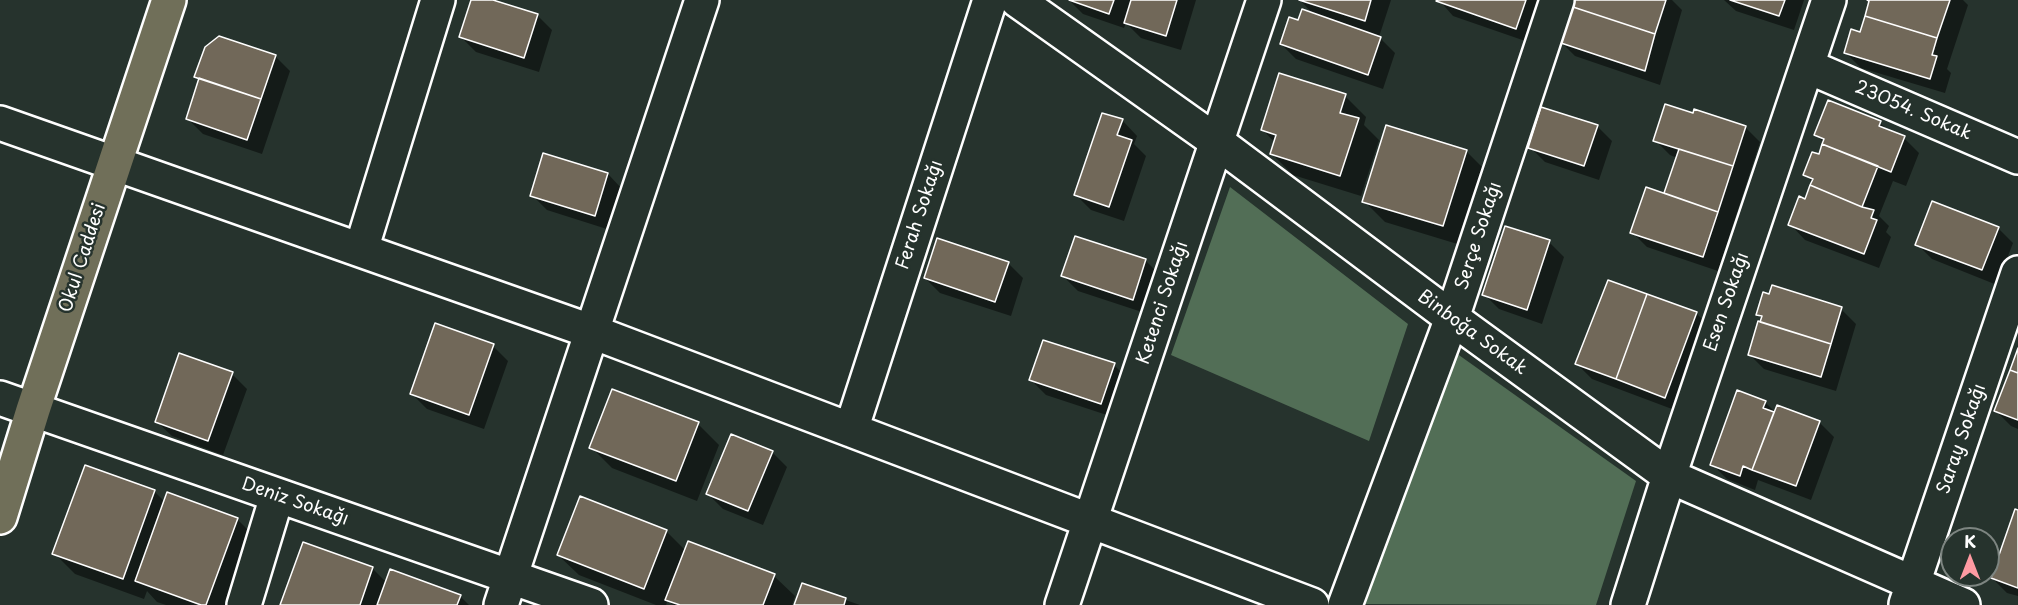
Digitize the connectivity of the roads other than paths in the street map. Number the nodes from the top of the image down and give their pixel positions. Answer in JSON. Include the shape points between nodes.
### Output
{"nodes":[{"id":1,"x":169,"y":0,"type":"edge"},
{"id":2,"x":438,"y":0,"type":"edge"},
{"id":3,"x":702,"y":0,"type":"edge"},
{"id":4,"x":990,"y":0,"type":"edge"},
{"id":5,"x":1017,"y":0,"type":"edge"},
{"id":6,"x":1264,"y":0,"type":"edge"},
{"id":7,"x":1557,"y":0,"type":"edge"},
{"id":8,"x":1828,"y":0,"type":"edge"},
{"id":9,"x":1807,"y":66,"type":"junction"},
{"id":10,"x":0,"y":123,"type":"edge"},
{"id":11,"x":1217,"y":142,"type":"junction"},
{"id":12,"x":2018,"y":157,"type":"edge"},
{"id":13,"x":115,"y":162,"type":"junction"},
{"id":14,"x":361,"y":250,"type":"junction"},
{"id":15,"x":2018,"y":273,"type":"edge"},
{"id":16,"x":1452,"y":318,"type":"junction"},
{"id":17,"x":593,"y":332,"type":"junction"},
{"id":18,"x":0,"y":398,"type":"edge"},
{"id":19,"x":33,"y":410,"type":"junction"},
{"id":20,"x":851,"y":430,"type":"junction"},
{"id":21,"x":1669,"y":476,"type":"junction"},
{"id":22,"x":277,"y":496,"type":"junction"},
{"id":23,"x":0,"y":517,"type":"edge"},
{"id":24,"x":1090,"y":521,"type":"junction"},
{"id":25,"x":505,"y":591,"type":"edge"},
{"id":26,"x":1910,"y":595,"type":"edge"},
{"id":27,"x":244,"y":605,"type":"edge"},
{"id":28,"x":591,"y":605,"type":"edge"},
{"id":29,"x":1062,"y":605,"type":"edge"},
{"id":30,"x":1312,"y":605,"type":"edge"},
{"id":31,"x":1345,"y":605,"type":"edge"},
{"id":32,"x":1628,"y":605,"type":"edge"},
{"id":33,"x":1963,"y":605,"type":"edge"}],
"edges":[{"from":1,"to":13,"type":"main road","name":"Okul Caddesi"},
{"from":2,"to":14,"type":"street"},
{"from":3,"to":17,"type":"street"},
{"from":4,"to":20,"type":"street","name":"Ferah Sokağı"},
{"from":5,"to":11,"type":"street","name":"Binboğa Sokak"},
{"from":6,"to":11,"type":"street","name":"Ketenci Sokağı"},
{"from":7,"to":16,"type":"street","name":"Serçe Sokağı"},
{"from":8,"to":9,"type":"street","name":"Esen Sokağı"},
{"from":9,"to":12,"type":"street","name":"23054. Sokak"},
{"from":9,"to":21,"type":"street","name":"Esen Sokağı"},
{"from":10,"to":13,"type":"street"},
{"from":11,"to":16,"type":"street","name":"Binboğa Sokak"},
{"from":11,"to":24,"type":"street","name":"Ketenci Sokağı"},
{"from":13,"to":14,"type":"street"},
{"from":13,"to":19,"type":"main road","name":"Okul Caddesi"},
{"from":14,"to":17,"type":"street"},
{"from":15,"to":26,"type":"street","name":"Saray Sokağı"},
{"from":16,"to":21,"type":"street","name":"Binboğa Sokak"},
{"from":16,"to":31,"type":"street","name":"Serçe Sokağı"},
{"from":17,"to":20,"type":"street"},
{"from":17,"to":25,"type":"street"},
{"from":18,"to":19,"type":"street","name":"Deniz Sokağı"},
{"from":19,"to":22,"type":"street","name":"Deniz Sokağı"},
{"from":19,"to":23,"type":"main road","name":"Okul Caddesi"},
{"from":20,"to":24,"type":"street"},
{"from":21,"to":26,"type":"street","name":"Binboğa Sokak"},
{"from":21,"to":32,"type":"street","name":"Esen Sokağı"},
{"from":22,"to":25,"type":"street","name":"Deniz Sokağı"},
{"from":22,"to":27,"type":"street"},
{"from":24,"to":29,"type":"street","name":"Ketenci Sokağı"},
{"from":24,"to":30,"type":"street"},
{"from":25,"to":28,"type":"street","name":"Deniz Sokağı"},
{"from":26,"to":33,"type":"street","name":"Binboğa Sokak"}]}
